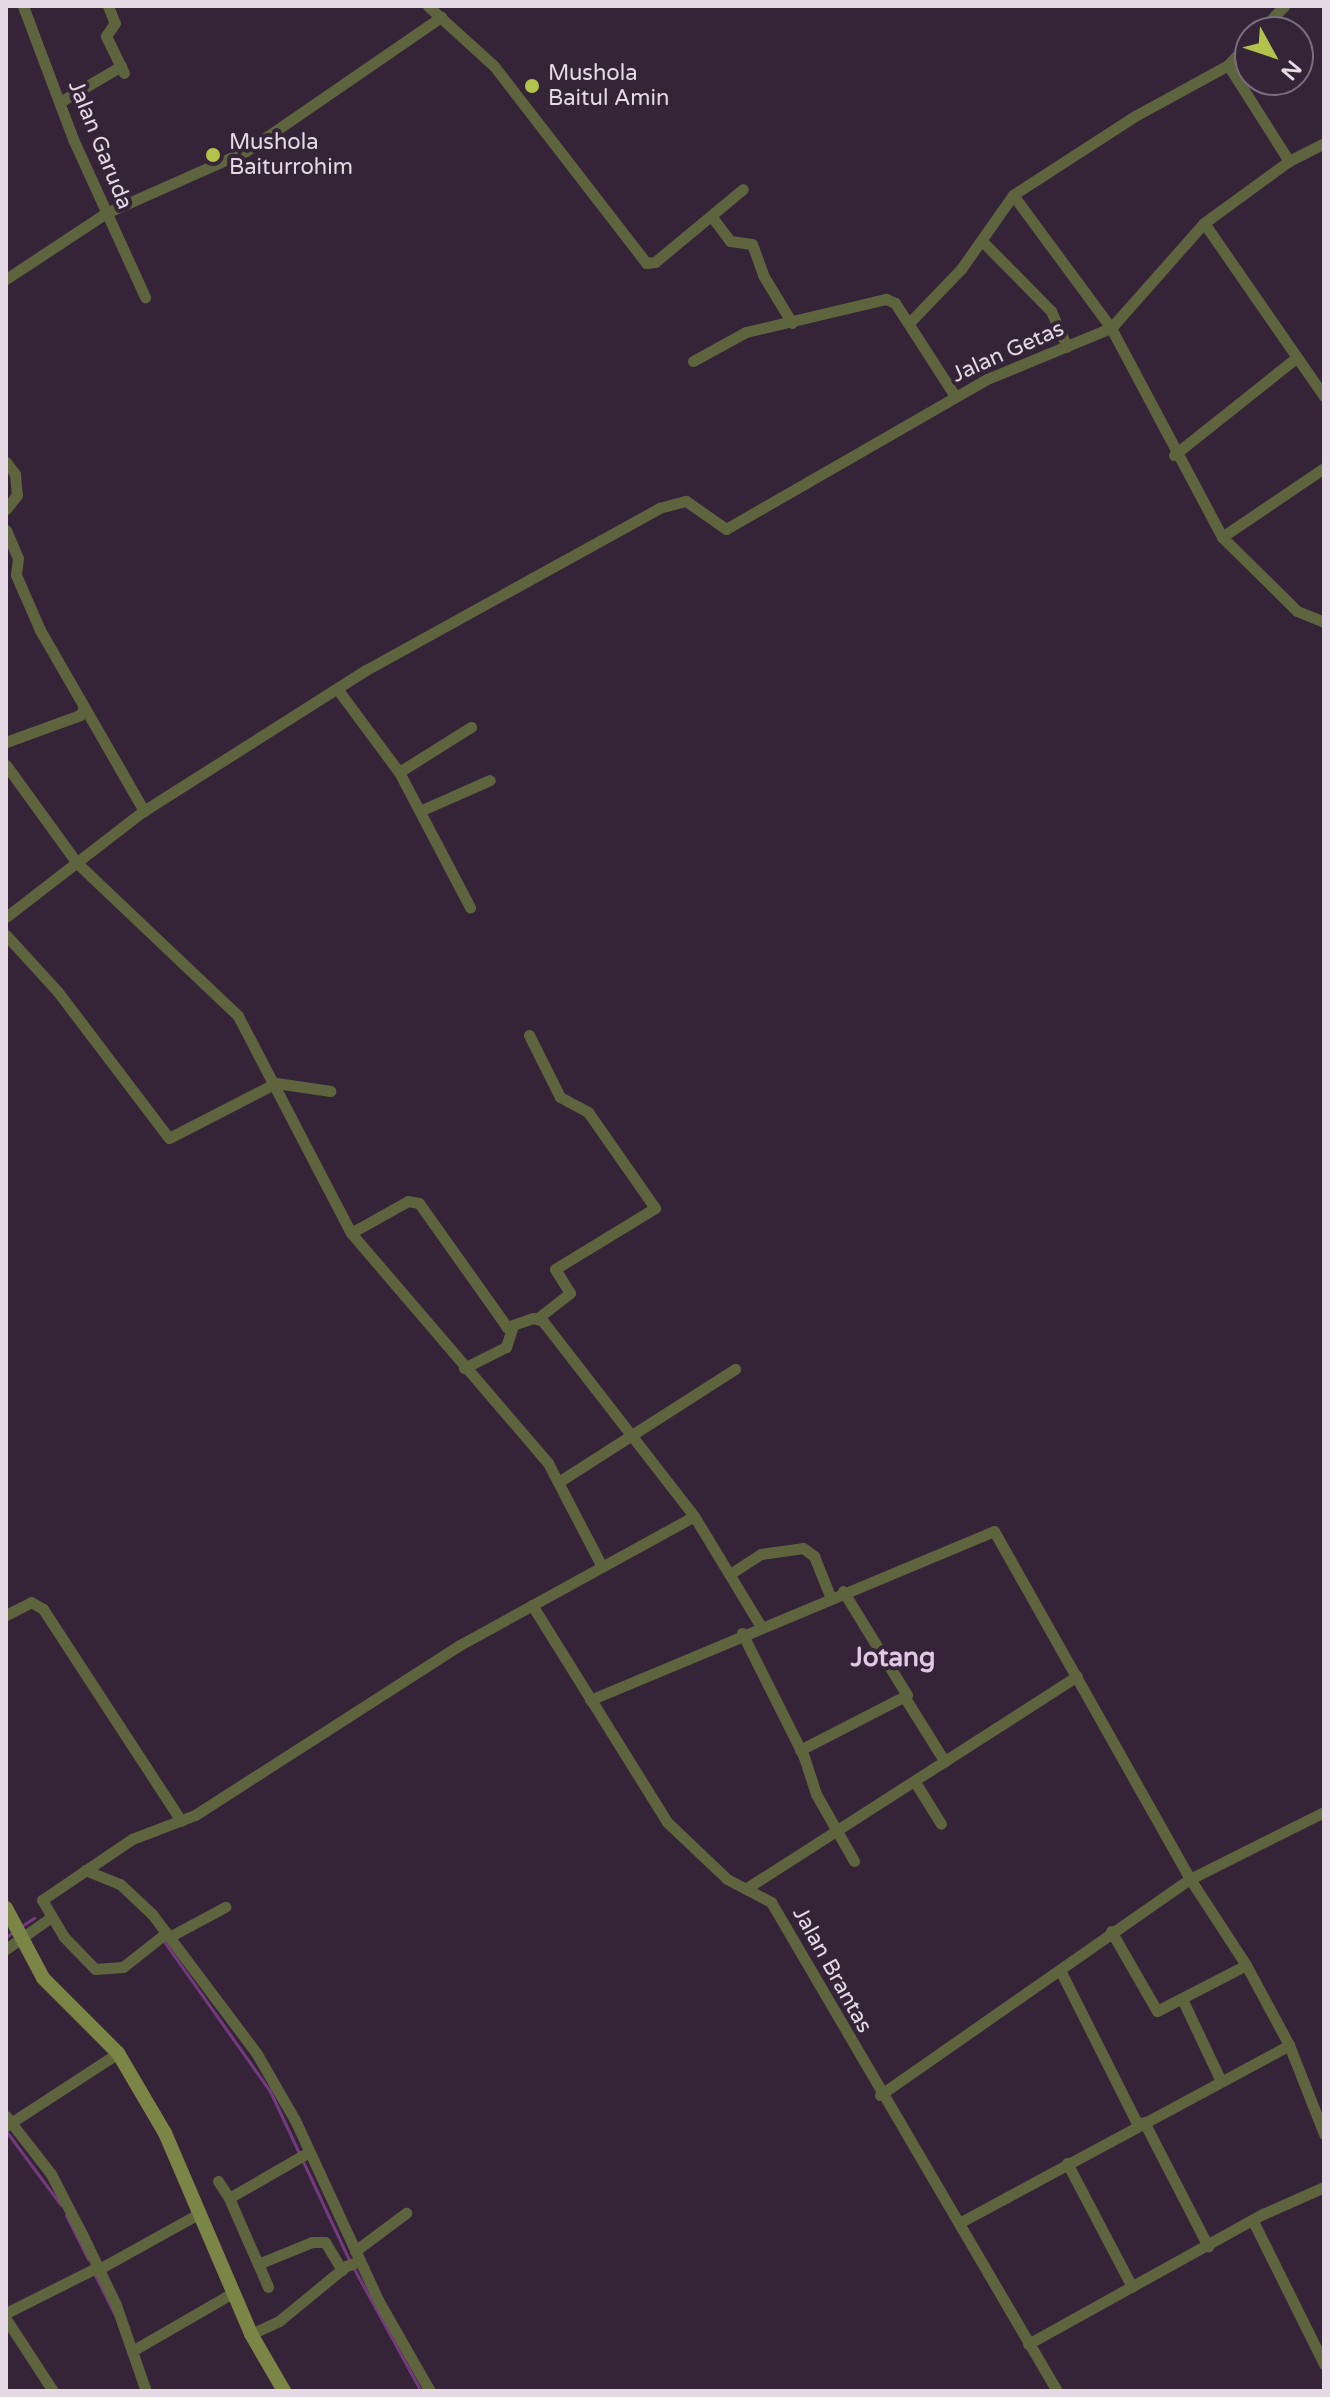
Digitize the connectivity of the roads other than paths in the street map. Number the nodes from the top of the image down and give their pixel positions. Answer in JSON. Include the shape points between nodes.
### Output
{"nodes":[{"id":1,"x":23,"y":6,"type":"edge"},
{"id":2,"x":108,"y":6,"type":"edge"},
{"id":3,"x":428,"y":6,"type":"edge"},
{"id":4,"x":441,"y":17,"type":"junction"},
{"id":5,"x":1234,"y":58,"type":"edge"},
{"id":6,"x":1228,"y":65,"type":"junction"},
{"id":7,"x":60,"y":102,"type":"junction"},
{"id":8,"x":1324,"y":143,"type":"edge"},
{"id":9,"x":1289,"y":161,"type":"junction"},
{"id":10,"x":743,"y":189,"type":"dead end"},
{"id":11,"x":1013,"y":195,"type":"junction"},
{"id":12,"x":106,"y":213,"type":"junction"},
{"id":13,"x":712,"y":217,"type":"junction"},
{"id":14,"x":1204,"y":223,"type":"junction"},
{"id":15,"x":983,"y":242,"type":"junction"},
{"id":16,"x":6,"y":279,"type":"edge"},
{"id":17,"x":145,"y":297,"type":"dead end"},
{"id":18,"x":792,"y":323,"type":"junction"},
{"id":19,"x":909,"y":323,"type":"junction"},
{"id":20,"x":1111,"y":328,"type":"junction"},
{"id":21,"x":1067,"y":347,"type":"junction"},
{"id":22,"x":1296,"y":358,"type":"junction"},
{"id":23,"x":693,"y":361,"type":"dead end"},
{"id":24,"x":955,"y":396,"type":"junction"},
{"id":25,"x":1324,"y":396,"type":"edge"},
{"id":26,"x":1174,"y":455,"type":"junction"},
{"id":27,"x":6,"y":462,"type":"edge"},
{"id":28,"x":1324,"y":468,"type":"edge"},
{"id":29,"x":6,"y":509,"type":"edge"},
{"id":30,"x":6,"y":530,"type":"edge"},
{"id":31,"x":1222,"y":537,"type":"junction"},
{"id":32,"x":11,"y":577,"type":"edge"},
{"id":33,"x":1324,"y":622,"type":"edge"},
{"id":34,"x":338,"y":690,"type":"junction"},
{"id":35,"x":84,"y":708,"type":"junction"},
{"id":36,"x":471,"y":727,"type":"dead end"},
{"id":37,"x":6,"y":742,"type":"edge"},
{"id":38,"x":6,"y":765,"type":"edge"},
{"id":39,"x":399,"y":772,"type":"junction"},
{"id":40,"x":490,"y":780,"type":"dead end"},
{"id":41,"x":422,"y":810,"type":"junction"},
{"id":42,"x":144,"y":811,"type":"junction"},
{"id":43,"x":77,"y":863,"type":"junction"},
{"id":44,"x":470,"y":907,"type":"dead end"},
{"id":45,"x":6,"y":917,"type":"edge"},
{"id":46,"x":6,"y":935,"type":"edge"},
{"id":47,"x":529,"y":1035,"type":"dead end"},
{"id":48,"x":276,"y":1083,"type":"junction"},
{"id":49,"x":330,"y":1091,"type":"dead end"},
{"id":50,"x":351,"y":1233,"type":"junction"},
{"id":51,"x":538,"y":1318,"type":"junction"},
{"id":52,"x":512,"y":1329,"type":"junction"},
{"id":53,"x":464,"y":1368,"type":"junction"},
{"id":54,"x":735,"y":1369,"type":"dead end"},
{"id":55,"x":635,"y":1435,"type":"junction"},
{"id":56,"x":560,"y":1481,"type":"junction"},
{"id":57,"x":694,"y":1516,"type":"junction"},
{"id":58,"x":601,"y":1565,"type":"junction"},
{"id":59,"x":730,"y":1574,"type":"junction"},
{"id":60,"x":843,"y":1591,"type":"junction"},
{"id":61,"x":830,"y":1596,"type":"junction"},
{"id":62,"x":532,"y":1605,"type":"junction"},
{"id":63,"x":6,"y":1615,"type":"edge"},
{"id":64,"x":760,"y":1625,"type":"junction"},
{"id":65,"x":742,"y":1633,"type":"junction"},
{"id":66,"x":1077,"y":1676,"type":"junction"},
{"id":67,"x":905,"y":1698,"type":"junction"},
{"id":68,"x":590,"y":1700,"type":"junction"},
{"id":69,"x":800,"y":1750,"type":"junction"},
{"id":70,"x":945,"y":1762,"type":"junction"},
{"id":71,"x":915,"y":1782,"type":"junction"},
{"id":72,"x":1324,"y":1812,"type":"edge"},
{"id":73,"x":181,"y":1821,"type":"junction"},
{"id":74,"x":941,"y":1824,"type":"dead end"},
{"id":75,"x":837,"y":1832,"type":"junction"},
{"id":76,"x":854,"y":1861,"type":"dead end"},
{"id":77,"x":85,"y":1870,"type":"junction"},
{"id":78,"x":1190,"y":1879,"type":"junction"},
{"id":79,"x":747,"y":1888,"type":"junction"},
{"id":80,"x":225,"y":1907,"type":"dead end"},
{"id":81,"x":49,"y":1919,"type":"junction"},
{"id":82,"x":16,"y":1926,"type":"edge"},
{"id":83,"x":1111,"y":1931,"type":"junction"},
{"id":84,"x":164,"y":1936,"type":"junction"},
{"id":85,"x":6,"y":1949,"type":"edge"},
{"id":86,"x":1246,"y":1965,"type":"junction"},
{"id":87,"x":1060,"y":1970,"type":"junction"},
{"id":88,"x":1182,"y":1999,"type":"junction"},
{"id":89,"x":1289,"y":2045,"type":"junction"},
{"id":90,"x":118,"y":2053,"type":"junction"},
{"id":91,"x":1221,"y":2081,"type":"junction"},
{"id":92,"x":880,"y":2095,"type":"junction"},
{"id":93,"x":7,"y":2123,"type":"edge"},
{"id":94,"x":1141,"y":2123,"type":"junction"},
{"id":95,"x":1324,"y":2134,"type":"edge"},
{"id":96,"x":304,"y":2155,"type":"junction"},
{"id":97,"x":1067,"y":2163,"type":"junction"},
{"id":98,"x":218,"y":2181,"type":"dead end"},
{"id":99,"x":1324,"y":2187,"type":"edge"},
{"id":100,"x":229,"y":2198,"type":"junction"},
{"id":101,"x":200,"y":2213,"type":"junction"},
{"id":102,"x":406,"y":2213,"type":"dead end"},
{"id":103,"x":1253,"y":2221,"type":"junction"},
{"id":104,"x":959,"y":2223,"type":"junction"},
{"id":105,"x":1208,"y":2246,"type":"junction"},
{"id":106,"x":352,"y":2262,"type":"junction"},
{"id":107,"x":258,"y":2264,"type":"junction"},
{"id":108,"x":96,"y":2269,"type":"junction"},
{"id":109,"x":268,"y":2287,"type":"dead end"},
{"id":110,"x":1132,"y":2287,"type":"junction"},
{"id":111,"x":234,"y":2292,"type":"junction"},
{"id":112,"x":6,"y":2316,"type":"edge"},
{"id":113,"x":257,"y":2331,"type":"junction"},
{"id":114,"x":1028,"y":2344,"type":"junction"},
{"id":115,"x":132,"y":2351,"type":"junction"},
{"id":116,"x":1324,"y":2364,"type":"edge"},
{"id":117,"x":278,"y":2389,"type":"edge"},
{"id":118,"x":53,"y":2391,"type":"edge"},
{"id":119,"x":146,"y":2391,"type":"edge"},
{"id":120,"x":430,"y":2391,"type":"edge"},
{"id":121,"x":1057,"y":2391,"type":"edge"}],
"edges":[{"from":1,"to":7,"type":"street","name":"Jalan Garuda"},
{"from":2,"to":7,"type":"street","via":[[115,23],[106,36],[122,70]]},
{"from":3,"to":4,"type":"street"},
{"from":4,"to":12,"type":"street","via":[[246,151]]},
{"from":4,"to":13,"type":"street","via":[[494,66],[643,262],[655,262]]},
{"from":5,"to":6,"type":"street"},
{"from":6,"to":9,"type":"street"},
{"from":6,"to":11,"type":"street","via":[[1135,116]]},
{"from":7,"to":12,"type":"street","name":"Jalan Garuda"},
{"from":8,"to":9,"type":"street","name":"Jalan Getas"},
{"from":9,"to":14,"type":"street","name":"Jalan Getas"},
{"from":10,"to":13,"type":"street"},
{"from":11,"to":15,"type":"street"},
{"from":11,"to":20,"type":"street"},
{"from":12,"to":16,"type":"street"},
{"from":12,"to":17,"type":"street","name":"Jalan Garuda"},
{"from":13,"to":18,"type":"street","via":[[730,241],[752,244],[763,275]]},
{"from":14,"to":20,"type":"street","name":"Jalan Getas"},
{"from":14,"to":22,"type":"street"},
{"from":15,"to":19,"type":"street"},
{"from":15,"to":21,"type":"street","via":[[1051,311]]},
{"from":18,"to":19,"type":"street","via":[[886,299]]},
{"from":18,"to":23,"type":"street","via":[[746,332]]},
{"from":19,"to":24,"type":"street"},
{"from":20,"to":21,"type":"street","name":"Jalan Getas"},
{"from":20,"to":26,"type":"street"},
{"from":21,"to":24,"type":"street","name":"Jalan Getas"},
{"from":22,"to":25,"type":"street"},
{"from":22,"to":26,"type":"street"},
{"from":24,"to":34,"type":"street","name":"Jalan Getas","via":[[726,529],[694,505],[677,500]]},
{"from":26,"to":31,"type":"street"},
{"from":27,"to":29,"type":"street","via":[[15,474],[17,495]]},
{"from":28,"to":31,"type":"street"},
{"from":30,"to":32,"type":"street","via":[[18,558]]},
{"from":31,"to":33,"type":"street","via":[[1297,611]]},
{"from":32,"to":35,"type":"street"},
{"from":34,"to":39,"type":"street"},
{"from":34,"to":42,"type":"street"},
{"from":35,"to":37,"type":"street","via":[[80,715]]},
{"from":35,"to":42,"type":"street"},
{"from":36,"to":39,"type":"street"},
{"from":38,"to":43,"type":"street"},
{"from":39,"to":41,"type":"street"},
{"from":40,"to":41,"type":"street"},
{"from":41,"to":44,"type":"street"},
{"from":42,"to":43,"type":"street"},
{"from":43,"to":45,"type":"street"},
{"from":43,"to":48,"type":"street","via":[[225,1001],[252,1036]]},
{"from":46,"to":48,"type":"street","via":[[58,992],[169,1138]]},
{"from":47,"to":51,"type":"street","via":[[560,1097],[588,1112],[655,1208],[555,1269],[570,1293]]},
{"from":48,"to":49,"type":"street"},
{"from":48,"to":50,"type":"street","via":[[296,1135]]},
{"from":50,"to":52,"type":"street","via":[[414,1200]]},
{"from":50,"to":53,"type":"street"},
{"from":51,"to":52,"type":"street"},
{"from":51,"to":55,"type":"street"},
{"from":52,"to":53,"type":"street","via":[[506,1347]]},
{"from":53,"to":56,"type":"street"},
{"from":54,"to":55,"type":"street"},
{"from":55,"to":56,"type":"street"},
{"from":55,"to":57,"type":"street"},
{"from":56,"to":58,"type":"street"},
{"from":57,"to":58,"type":"street"},
{"from":57,"to":59,"type":"street"},
{"from":58,"to":62,"type":"street"},
{"from":59,"to":61,"type":"street","via":[[761,1554],[803,1548],[814,1556]]},
{"from":59,"to":64,"type":"street"},
{"from":60,"to":61,"type":"street"},
{"from":60,"to":66,"type":"street","via":[[994,1531]]},
{"from":60,"to":67,"type":"street","via":[[907,1692]]},
{"from":61,"to":64,"type":"street"},
{"from":62,"to":68,"type":"street","name":"Jalan Brantas"},
{"from":62,"to":73,"type":"street"},
{"from":63,"to":73,"type":"street","via":[[31,1602],[43,1609]]},
{"from":64,"to":65,"type":"street"},
{"from":65,"to":68,"type":"street"},
{"from":65,"to":69,"type":"street"},
{"from":66,"to":70,"type":"street"},
{"from":66,"to":78,"type":"street"},
{"from":67,"to":69,"type":"street"},
{"from":67,"to":70,"type":"street"},
{"from":68,"to":79,"type":"street","name":"Jalan Brantas","via":[[667,1822],[727,1879]]},
{"from":69,"to":75,"type":"street"},
{"from":70,"to":71,"type":"street"},
{"from":71,"to":74,"type":"street"},
{"from":71,"to":75,"type":"street"},
{"from":72,"to":78,"type":"street"},
{"from":73,"to":77,"type":"street","via":[[132,1839]]},
{"from":75,"to":76,"type":"street"},
{"from":75,"to":79,"type":"street"},
{"from":77,"to":81,"type":"street","via":[[43,1898]]},
{"from":77,"to":84,"type":"street","via":[[120,1884]]},
{"from":78,"to":83,"type":"street"},
{"from":78,"to":86,"type":"street"},
{"from":79,"to":92,"type":"street","name":"Jalan Brantas","via":[[771,1902]]},
{"from":80,"to":84,"type":"street"},
{"from":81,"to":82,"type":"street"},
{"from":81,"to":84,"type":"street","via":[[95,1969],[123,1967]]},
{"from":82,"to":85,"type":"street"},
{"from":82,"to":90,"type":"main road","via":[[50,1988]]},
{"from":83,"to":87,"type":"street"},
{"from":83,"to":88,"type":"street","via":[[1154,2009]]},
{"from":84,"to":96,"type":"street","via":[[257,2054]]},
{"from":86,"to":88,"type":"street"},
{"from":86,"to":89,"type":"street"},
{"from":87,"to":92,"type":"street"},
{"from":87,"to":94,"type":"street"},
{"from":88,"to":91,"type":"street"},
{"from":89,"to":91,"type":"street"},
{"from":89,"to":95,"type":"street"},
{"from":90,"to":93,"type":"street"},
{"from":90,"to":101,"type":"main road","via":[[165,2133]]},
{"from":91,"to":94,"type":"street"},
{"from":92,"to":104,"type":"street","name":"Jalan Brantas"},
{"from":93,"to":108,"type":"street","via":[[51,2174]]},
{"from":94,"to":97,"type":"street"},
{"from":94,"to":105,"type":"street"},
{"from":96,"to":100,"type":"street"},
{"from":96,"to":106,"type":"street"},
{"from":97,"to":104,"type":"street"},
{"from":97,"to":110,"type":"street"},
{"from":98,"to":100,"type":"street"},
{"from":99,"to":103,"type":"street"},
{"from":100,"to":107,"type":"street"},
{"from":101,"to":108,"type":"street"},
{"from":101,"to":111,"type":"main road"},
{"from":102,"to":106,"type":"street"},
{"from":103,"to":105,"type":"street"},
{"from":103,"to":116,"type":"street"},
{"from":104,"to":114,"type":"street","name":"Jalan Brantas"},
{"from":105,"to":110,"type":"street"},
{"from":106,"to":107,"type":"street","via":[[321,2241]]},
{"from":106,"to":113,"type":"street","via":[[279,2321]]},
{"from":106,"to":120,"type":"street"},
{"from":107,"to":109,"type":"street"},
{"from":108,"to":112,"type":"street"},
{"from":108,"to":115,"type":"street"},
{"from":110,"to":114,"type":"street"},
{"from":111,"to":113,"type":"main road"},
{"from":111,"to":115,"type":"street"},
{"from":112,"to":118,"type":"street"},
{"from":113,"to":117,"type":"main road"},
{"from":114,"to":121,"type":"street","name":"Jalan Brantas"},
{"from":115,"to":119,"type":"street"}]}
